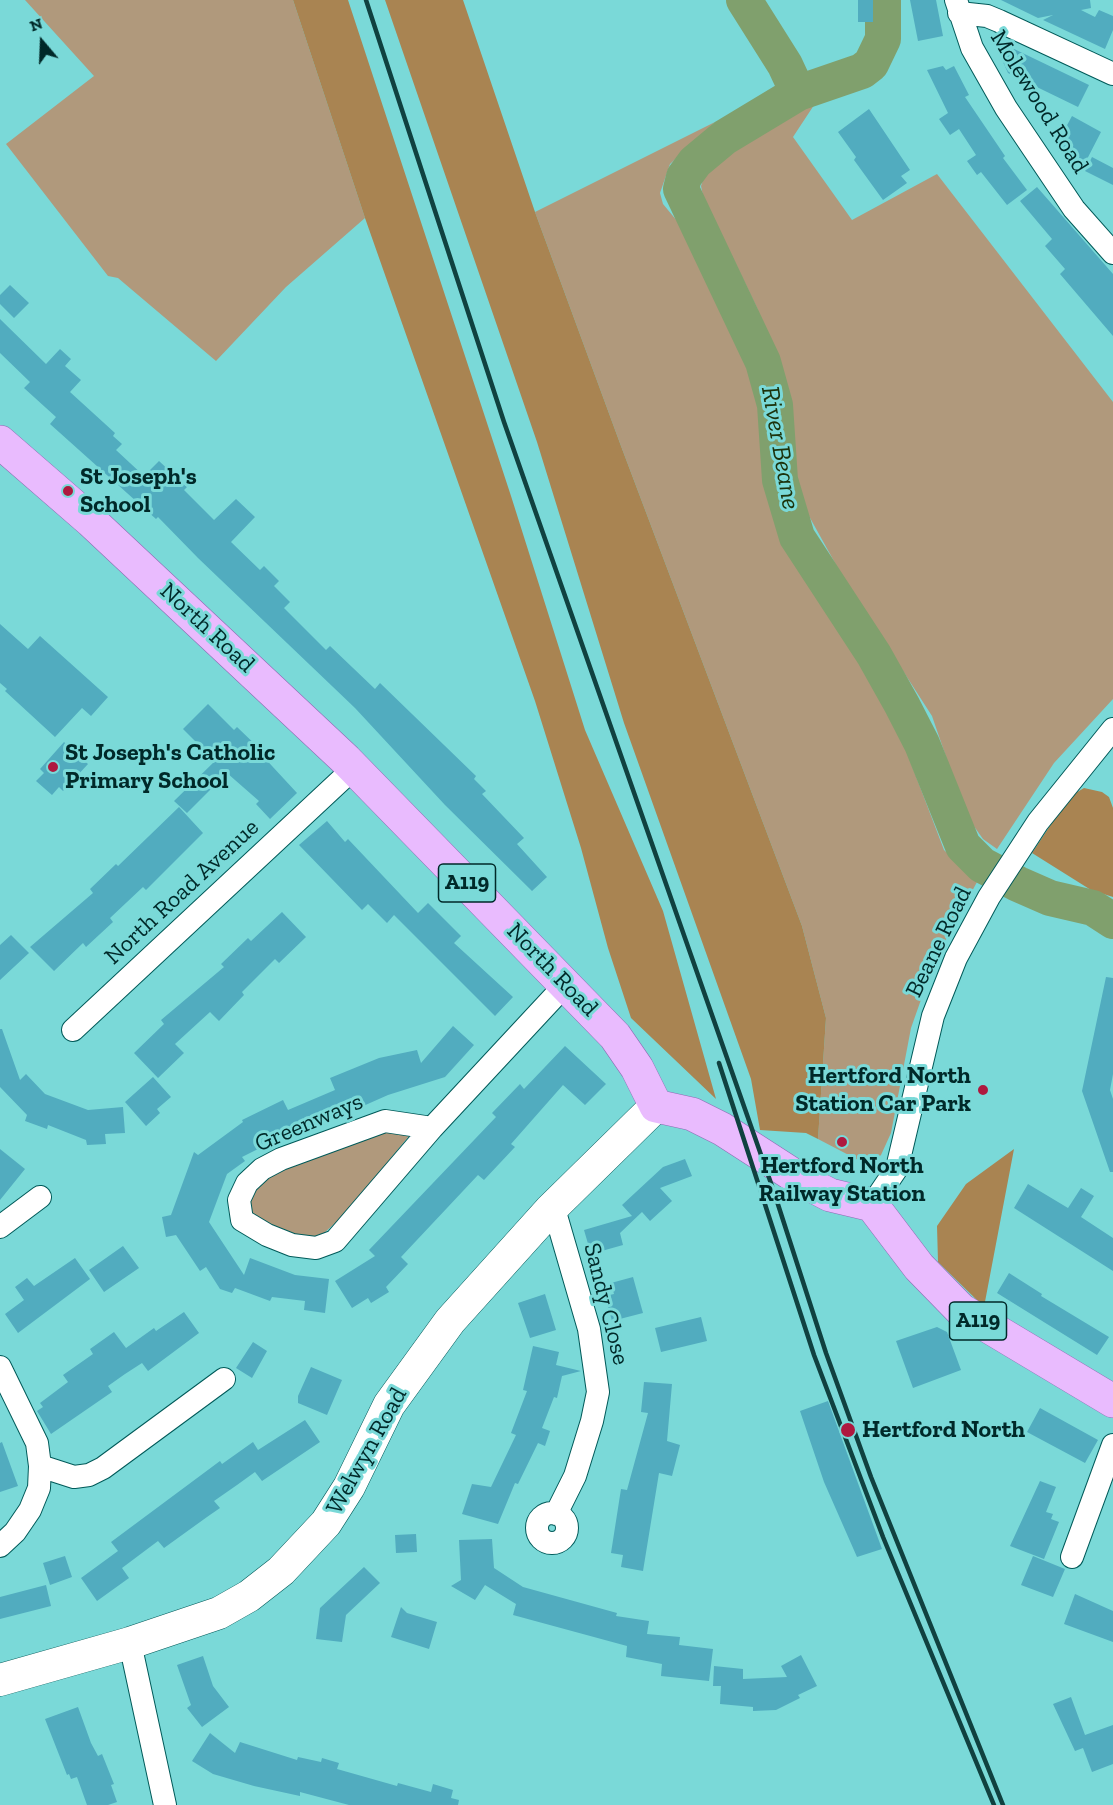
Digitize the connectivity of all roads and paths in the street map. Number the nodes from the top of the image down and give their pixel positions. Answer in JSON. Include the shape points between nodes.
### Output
{"nodes":[{"id":1,"x":957,"y":7,"type":"edge"},
{"id":2,"x":1113,"y":74,"type":"edge"},
{"id":3,"x":1113,"y":253,"type":"edge"},
{"id":4,"x":0,"y":442,"type":"edge"},
{"id":5,"x":1113,"y":729,"type":"edge"},
{"id":6,"x":354,"y":768,"type":"junction"},
{"id":7,"x":566,"y":984,"type":"junction"},
{"id":8,"x":73,"y":1030,"type":"dead end"},
{"id":9,"x":656,"y":1106,"type":"junction"},
{"id":10,"x":432,"y":1128,"type":"junction"},
{"id":11,"x":40,"y":1197,"type":"dead end"},
{"id":12,"x":872,"y":1205,"type":"junction"},
{"id":13,"x":550,"y":1210,"type":"junction"},
{"id":14,"x":0,"y":1227,"type":"edge"},
{"id":15,"x":0,"y":1367,"type":"edge"},
{"id":16,"x":224,"y":1379,"type":"dead end"},
{"id":17,"x":1113,"y":1401,"type":"edge"},
{"id":18,"x":1113,"y":1445,"type":"edge"},
{"id":19,"x":40,"y":1466,"type":"junction"},
{"id":20,"x":556,"y":1514,"type":"dead end"},
{"id":21,"x":0,"y":1546,"type":"edge"},
{"id":22,"x":1072,"y":1557,"type":"dead end"},
{"id":23,"x":130,"y":1643,"type":"junction"},
{"id":24,"x":0,"y":1680,"type":"edge"},
{"id":25,"x":165,"y":1805,"type":"edge"}],
"edges":[{"from":1,"to":2,"type":"street","via":[[993,18]]},
{"from":1,"to":3,"type":"street","name":"Molewood Road","via":[[983,69],[1030,147],[1074,209]]},
{"from":4,"to":6,"type":"main road","name":"North Road","number":"A119","via":[[91,520]]},
{"from":5,"to":12,"type":"street","name":"Beane Road","via":[[1027,839],[956,958],[936,1006],[921,1058],[897,1168]]},
{"from":6,"to":7,"type":"main road","name":"North Road","number":"A119"},
{"from":6,"to":8,"type":"street","name":"North Road Avenue"},
{"from":7,"to":9,"type":"main road","name":"North Road","number":"A119","via":[[615,1036]]},
{"from":7,"to":10,"type":"street","name":"Greenways"},
{"from":9,"to":12,"type":"main road","via":[[692,1114],[722,1129],[830,1195]]},
{"from":9,"to":13,"type":"main road","name":"Welwyn Road"},
{"from":10,"to":10,"type":"street","name":"Greenways","via":[[335,1241],[316,1248],[292,1245],[242,1220],[239,1200],[247,1183],[262,1169],[385,1121]]},
{"from":11,"to":14,"type":"street"},
{"from":12,"to":17,"type":"main road","number":"A119","via":[[919,1267],[961,1310]]},
{"from":13,"to":20,"type":"street","name":"Sandy Close","via":[[557,1220],[589,1329],[598,1392],[575,1476]]},
{"from":13,"to":23,"type":"main road","name":"Welwyn Road","via":[[450,1322],[408,1376],[389,1405],[349,1487],[304,1549],[249,1596],[229,1607]]},
{"from":15,"to":19,"type":"street","via":[[37,1443]]},
{"from":16,"to":19,"type":"street","via":[[89,1475],[74,1477]]},
{"from":18,"to":22,"type":"street"},
{"from":19,"to":21,"type":"street","via":[[39,1488],[30,1510]]},
{"from":23,"to":24,"type":"main road","name":"Welwyn Road"},
{"from":23,"to":25,"type":"street"}]}
